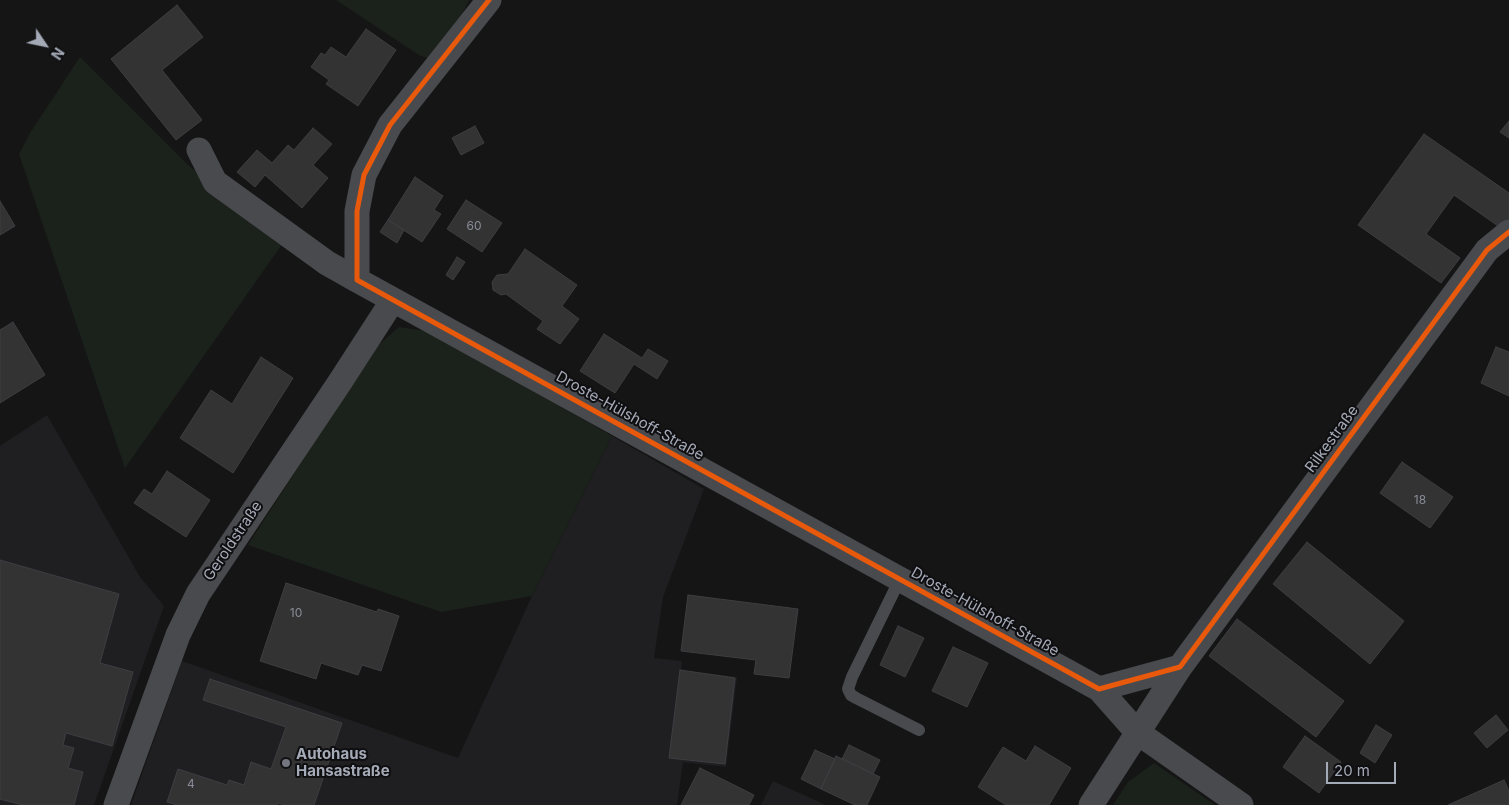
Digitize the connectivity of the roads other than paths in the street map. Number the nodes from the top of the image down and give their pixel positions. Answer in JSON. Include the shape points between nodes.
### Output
{"nodes":[{"id":1,"x":489,"y":0,"type":"edge"},
{"id":2,"x":199,"y":150,"type":"dead end"},
{"id":3,"x":1509,"y":232,"type":"edge"},
{"id":4,"x":357,"y":280,"type":"junction"},
{"id":5,"x":393,"y":300,"type":"junction"},
{"id":6,"x":900,"y":579,"type":"junction"},
{"id":7,"x":1180,"y":667,"type":"junction"},
{"id":8,"x":1099,"y":689,"type":"junction"},
{"id":9,"x":919,"y":730,"type":"dead end"},
{"id":10,"x":1137,"y":732,"type":"junction"},
{"id":11,"x":116,"y":805,"type":"edge"},
{"id":12,"x":1091,"y":805,"type":"edge"},
{"id":13,"x":1241,"y":805,"type":"edge"}],
"edges":[{"from":1,"to":4,"type":"street","via":[[390,125],[364,176],[357,211]]},
{"from":2,"to":4,"type":"street","name":"Droste-Hülshoff-Straße","via":[[215,182],[327,263]]},
{"from":3,"to":7,"type":"street","name":"Rilkestraße","via":[[1487,250]]},
{"from":4,"to":5,"type":"street","name":"Droste-Hülshoff-Straße"},
{"from":5,"to":6,"type":"street","name":"Droste-Hülshoff-Straße"},
{"from":5,"to":11,"type":"street","name":"Geroldstraße","via":[[198,594],[178,635]]},
{"from":6,"to":8,"type":"street","name":"Droste-Hülshoff-Straße"},
{"from":6,"to":9,"type":"lane","via":[[848,690],[856,698]]},
{"from":7,"to":8,"type":"street"},
{"from":7,"to":10,"type":"street","name":"Rilkestraße"},
{"from":8,"to":10,"type":"street","name":"Droste-Hülshoff-Straße"},
{"from":10,"to":12,"type":"street","name":"Rilkestraße"},
{"from":10,"to":13,"type":"street","name":"Droste-Hülshoff-Straße"}]}
